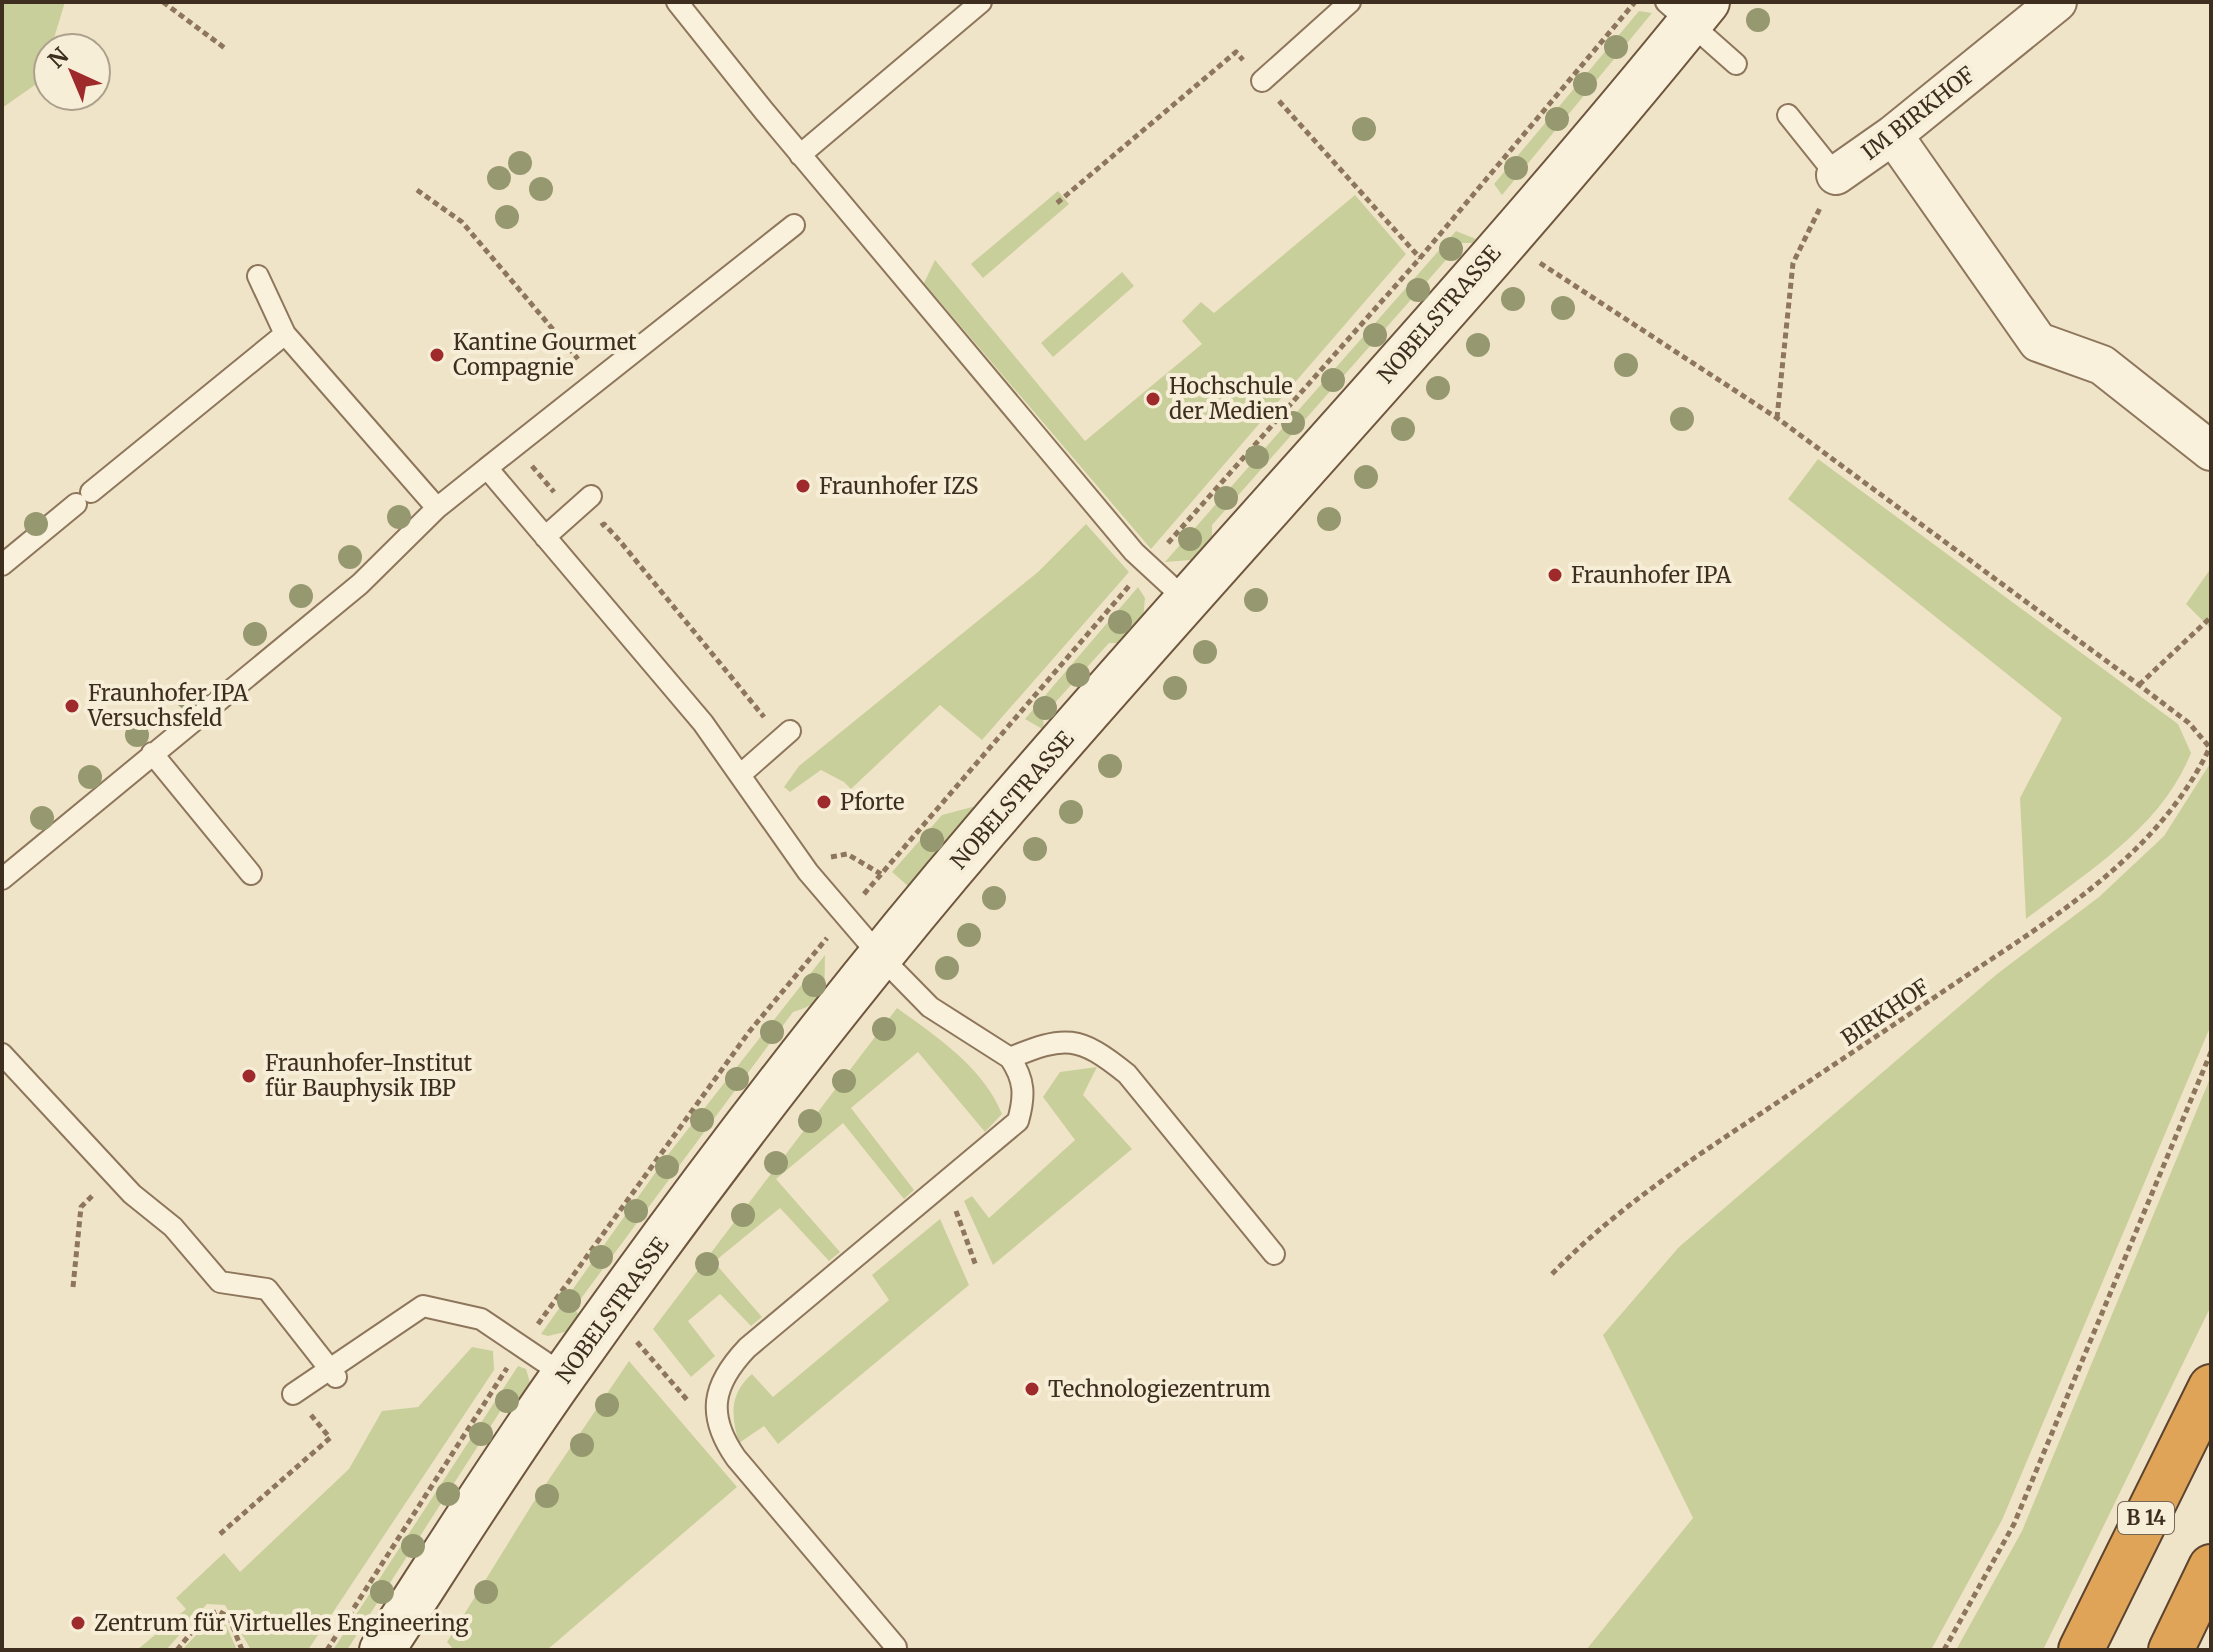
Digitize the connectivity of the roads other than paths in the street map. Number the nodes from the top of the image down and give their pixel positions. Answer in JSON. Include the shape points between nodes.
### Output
{"nodes":[{"id":1,"x":677,"y":2,"type":"edge"},
{"id":2,"x":981,"y":2,"type":"edge"},
{"id":3,"x":1350,"y":2,"type":"edge"},
{"id":4,"x":2057,"y":2,"type":"edge"},
{"id":5,"x":1688,"y":9,"type":"edge"},
{"id":6,"x":1736,"y":64,"type":"dead end"},
{"id":7,"x":1262,"y":81,"type":"road end"},
{"id":8,"x":1788,"y":115,"type":"dead end"},
{"id":9,"x":1893,"y":135,"type":"junction"},
{"id":10,"x":800,"y":155,"type":"junction"},
{"id":11,"x":1836,"y":175,"type":"joint"},
{"id":12,"x":794,"y":225,"type":"dead end"},
{"id":13,"x":258,"y":276,"type":"dead end"},
{"id":14,"x":285,"y":334,"type":"junction"},
{"id":15,"x":2211,"y":451,"type":"edge"},
{"id":16,"x":487,"y":468,"type":"junction"},
{"id":17,"x":591,"y":496,"type":"dead end"},
{"id":18,"x":437,"y":508,"type":"junction"},
{"id":19,"x":545,"y":537,"type":"junction"},
{"id":20,"x":2,"y":565,"type":"edge"},
{"id":21,"x":1186,"y":600,"type":"junction"},
{"id":22,"x":790,"y":731,"type":"dead end"},
{"id":23,"x":152,"y":753,"type":"junction"},
{"id":24,"x":740,"y":775,"type":"junction"},
{"id":25,"x":251,"y":874,"type":"dead end"},
{"id":26,"x":2,"y":879,"type":"edge"},
{"id":27,"x":880,"y":956,"type":"junction"},
{"id":28,"x":2,"y":1054,"type":"edge"},
{"id":29,"x":1010,"y":1058,"type":"junction"},
{"id":30,"x":1274,"y":1254,"type":"dead end"},
{"id":31,"x":332,"y":1372,"type":"junction"},
{"id":32,"x":564,"y":1375,"type":"junction"},
{"id":33,"x":2211,"y":1387,"type":"edge"},
{"id":34,"x":293,"y":1394,"type":"road end"},
{"id":35,"x":2211,"y":1567,"type":"edge"},
{"id":36,"x":896,"y":1647,"type":"dead end"},
{"id":37,"x":382,"y":1650,"type":"edge"},
{"id":38,"x":2081,"y":1650,"type":"edge"},
{"id":39,"x":2171,"y":1650,"type":"edge"}],
"edges":[{"from":1,"to":10,"type":"lane"},
{"from":2,"to":10,"type":"lane"},
{"from":3,"to":7,"type":"lane"},
{"from":4,"to":9,"type":"street","name":"IM BIRKHOF"},
{"from":5,"to":6,"type":"lane"},
{"from":5,"to":21,"type":"street","name":"NOBELSTRASSE"},
{"from":8,"to":11,"type":"lane"},
{"from":9,"to":11,"type":"street","name":"IM BIRKHOF"},
{"from":9,"to":15,"type":"street","via":[[2038,342],[2102,365]]},
{"from":10,"to":21,"type":"lane","via":[[1134,552]]},
{"from":12,"to":16,"type":"lane"},
{"from":13,"to":14,"type":"lane"},
{"from":14,"to":18,"type":"lane"},
{"from":14,"to":20,"type":"lane"},
{"from":16,"to":18,"type":"lane"},
{"from":16,"to":19,"type":"lane"},
{"from":17,"to":19,"type":"lane"},
{"from":18,"to":23,"type":"lane","via":[[360,584]]},
{"from":19,"to":24,"type":"lane","via":[[703,723]]},
{"from":21,"to":27,"type":"street","name":"NOBELSTRASSE"},
{"from":22,"to":24,"type":"lane"},
{"from":23,"to":25,"type":"lane"},
{"from":23,"to":26,"type":"lane"},
{"from":24,"to":27,"type":"lane","via":[[808,872]]},
{"from":27,"to":29,"type":"lane","via":[[930,1007]]},
{"from":27,"to":32,"type":"street","name":"NOBELSTRASSE","via":[[736,1140]]},
{"from":28,"to":31,"type":"lane","via":[[113,1173],[173,1227],[220,1282],[267,1289]]},
{"from":29,"to":30,"type":"lane","via":[[1051,1041],[1078,1044],[1103,1055],[1127,1074]]},
{"from":29,"to":36,"type":"lane","via":[[1020,1072],[1025,1096],[1018,1121],[747,1348],[726,1370],[715,1402],[721,1437],[736,1458]]},
{"from":31,"to":32,"type":"lane","via":[[423,1306],[481,1319]]},
{"from":31,"to":34,"type":"lane"},
{"from":32,"to":37,"type":"street","name":"NOBELSTRASSE"},
{"from":33,"to":38,"type":"highway","number":"B 14"},
{"from":35,"to":39,"type":"highway"}]}
